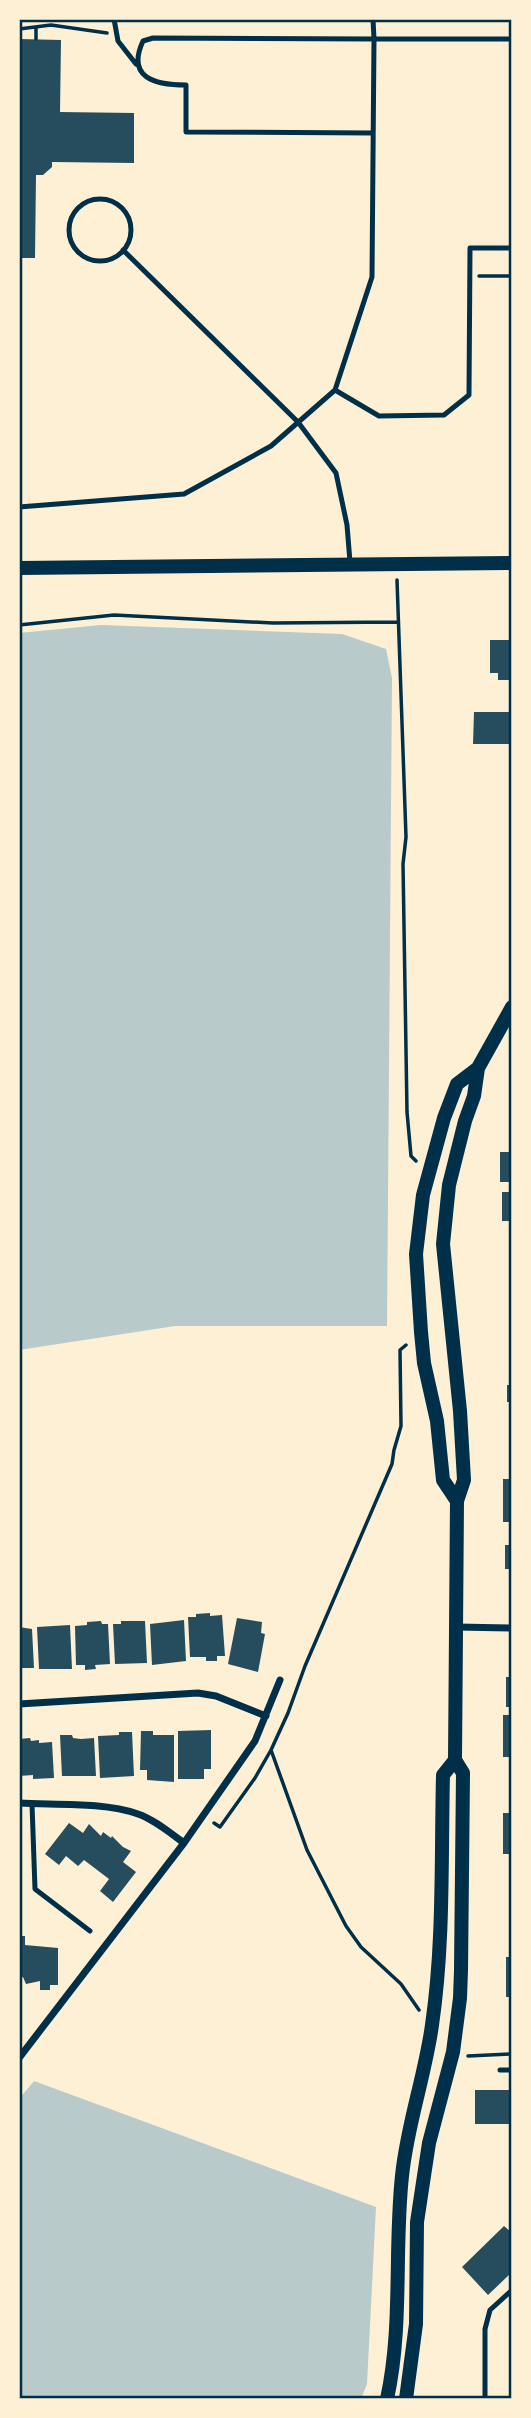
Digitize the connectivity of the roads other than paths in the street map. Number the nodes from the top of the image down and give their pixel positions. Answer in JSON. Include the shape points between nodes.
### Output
{"nodes":[{"id":1,"x":114,"y":19,"type":"edge"},
{"id":2,"x":373,"y":19,"type":"edge"},
{"id":3,"x":373,"y":39,"type":"junction"},
{"id":4,"x":512,"y":39,"type":"edge"},
{"id":5,"x":136,"y":64,"type":"junction"},
{"id":6,"x":373,"y":134,"type":"junction"},
{"id":7,"x":512,"y":248,"type":"edge"},
{"id":8,"x":123,"y":250,"type":"junction"},
{"id":9,"x":335,"y":390,"type":"junction"},
{"id":10,"x":298,"y":422,"type":"junction"},
{"id":11,"x":19,"y":507,"type":"edge"},
{"id":12,"x":512,"y":563,"type":"edge"},
{"id":13,"x":350,"y":565,"type":"junction"},
{"id":14,"x":19,"y":568,"type":"edge"},
{"id":15,"x":512,"y":1007,"type":"edge"},
{"id":16,"x":478,"y":1068,"type":"junction"},
{"id":17,"x":457,"y":1502,"type":"junction"},
{"id":18,"x":456,"y":1627,"type":"junction"},
{"id":19,"x":512,"y":1628,"type":"edge"},
{"id":20,"x":281,"y":1680,"type":"dead end"},
{"id":21,"x":19,"y":1704,"type":"edge"},
{"id":22,"x":265,"y":1716,"type":"junction"},
{"id":23,"x":454,"y":1760,"type":"junction"},
{"id":24,"x":19,"y":1803,"type":"edge"},
{"id":25,"x":32,"y":1804,"type":"junction"},
{"id":26,"x":184,"y":1843,"type":"junction"},
{"id":27,"x":90,"y":1931,"type":"dead end"},
{"id":28,"x":19,"y":2058,"type":"edge"},
{"id":29,"x":500,"y":2070,"type":"dead end"},
{"id":30,"x":512,"y":2070,"type":"edge"},
{"id":31,"x":512,"y":2290,"type":"edge"},
{"id":32,"x":387,"y":2399,"type":"edge"},
{"id":33,"x":406,"y":2399,"type":"edge"},
{"id":34,"x":485,"y":2399,"type":"edge"}],
"edges":[{"from":1,"to":5,"type":"lane","via":[[118,41]]},
{"from":2,"to":3,"type":"lane"},
{"from":3,"to":4,"type":"lane"},
{"from":3,"to":5,"type":"lane","via":[[153,38],[143,41]]},
{"from":3,"to":6,"type":"lane"},
{"from":5,"to":6,"type":"lane","via":[[155,82],[186,85],[186,132]]},
{"from":6,"to":9,"type":"lane","via":[[372,277]]},
{"from":7,"to":9,"type":"lane","via":[[470,248],[470,395],[444,415],[379,416]]},
{"from":8,"to":8,"type":"lane","via":[[97,261],[79,253],[69,236],[76,209],[103,199],[120,206],[131,233]]},
{"from":8,"to":10,"type":"lane"},
{"from":9,"to":10,"type":"lane"},
{"from":10,"to":11,"type":"lane","via":[[271,446],[184,494]]},
{"from":10,"to":13,"type":"lane","via":[[336,473]]},
{"from":12,"to":13,"type":"main road"},
{"from":13,"to":14,"type":"main road"},
{"from":15,"to":16,"type":"main road"},
{"from":16,"to":17,"type":"main road","via":[[449,1185],[443,1244],[464,1480]]},
{"from":16,"to":17,"type":"main road","via":[[457,1084],[428,1172],[416,1254],[421,1332],[443,1480]]},
{"from":17,"to":18,"type":"main road"},
{"from":18,"to":19,"type":"street"},
{"from":18,"to":23,"type":"main road"},
{"from":20,"to":22,"type":"street"},
{"from":21,"to":22,"type":"street","via":[[198,1693]]},
{"from":22,"to":26,"type":"street","via":[[255,1741]]},
{"from":23,"to":32,"type":"main road","via":[[443,1775],[439,1970],[433,2023],[402,2174],[397,2315]]},
{"from":23,"to":33,"type":"main road","via":[[463,1773],[460,1998],[417,2222],[416,2324]]},
{"from":24,"to":25,"type":"street"},
{"from":25,"to":26,"type":"street","via":[[136,1813]]},
{"from":25,"to":27,"type":"lane","via":[[35,1889]]},
{"from":26,"to":28,"type":"street"},
{"from":29,"to":30,"type":"lane"},
{"from":31,"to":34,"type":"lane","via":[[490,2310],[485,2329]]}]}
